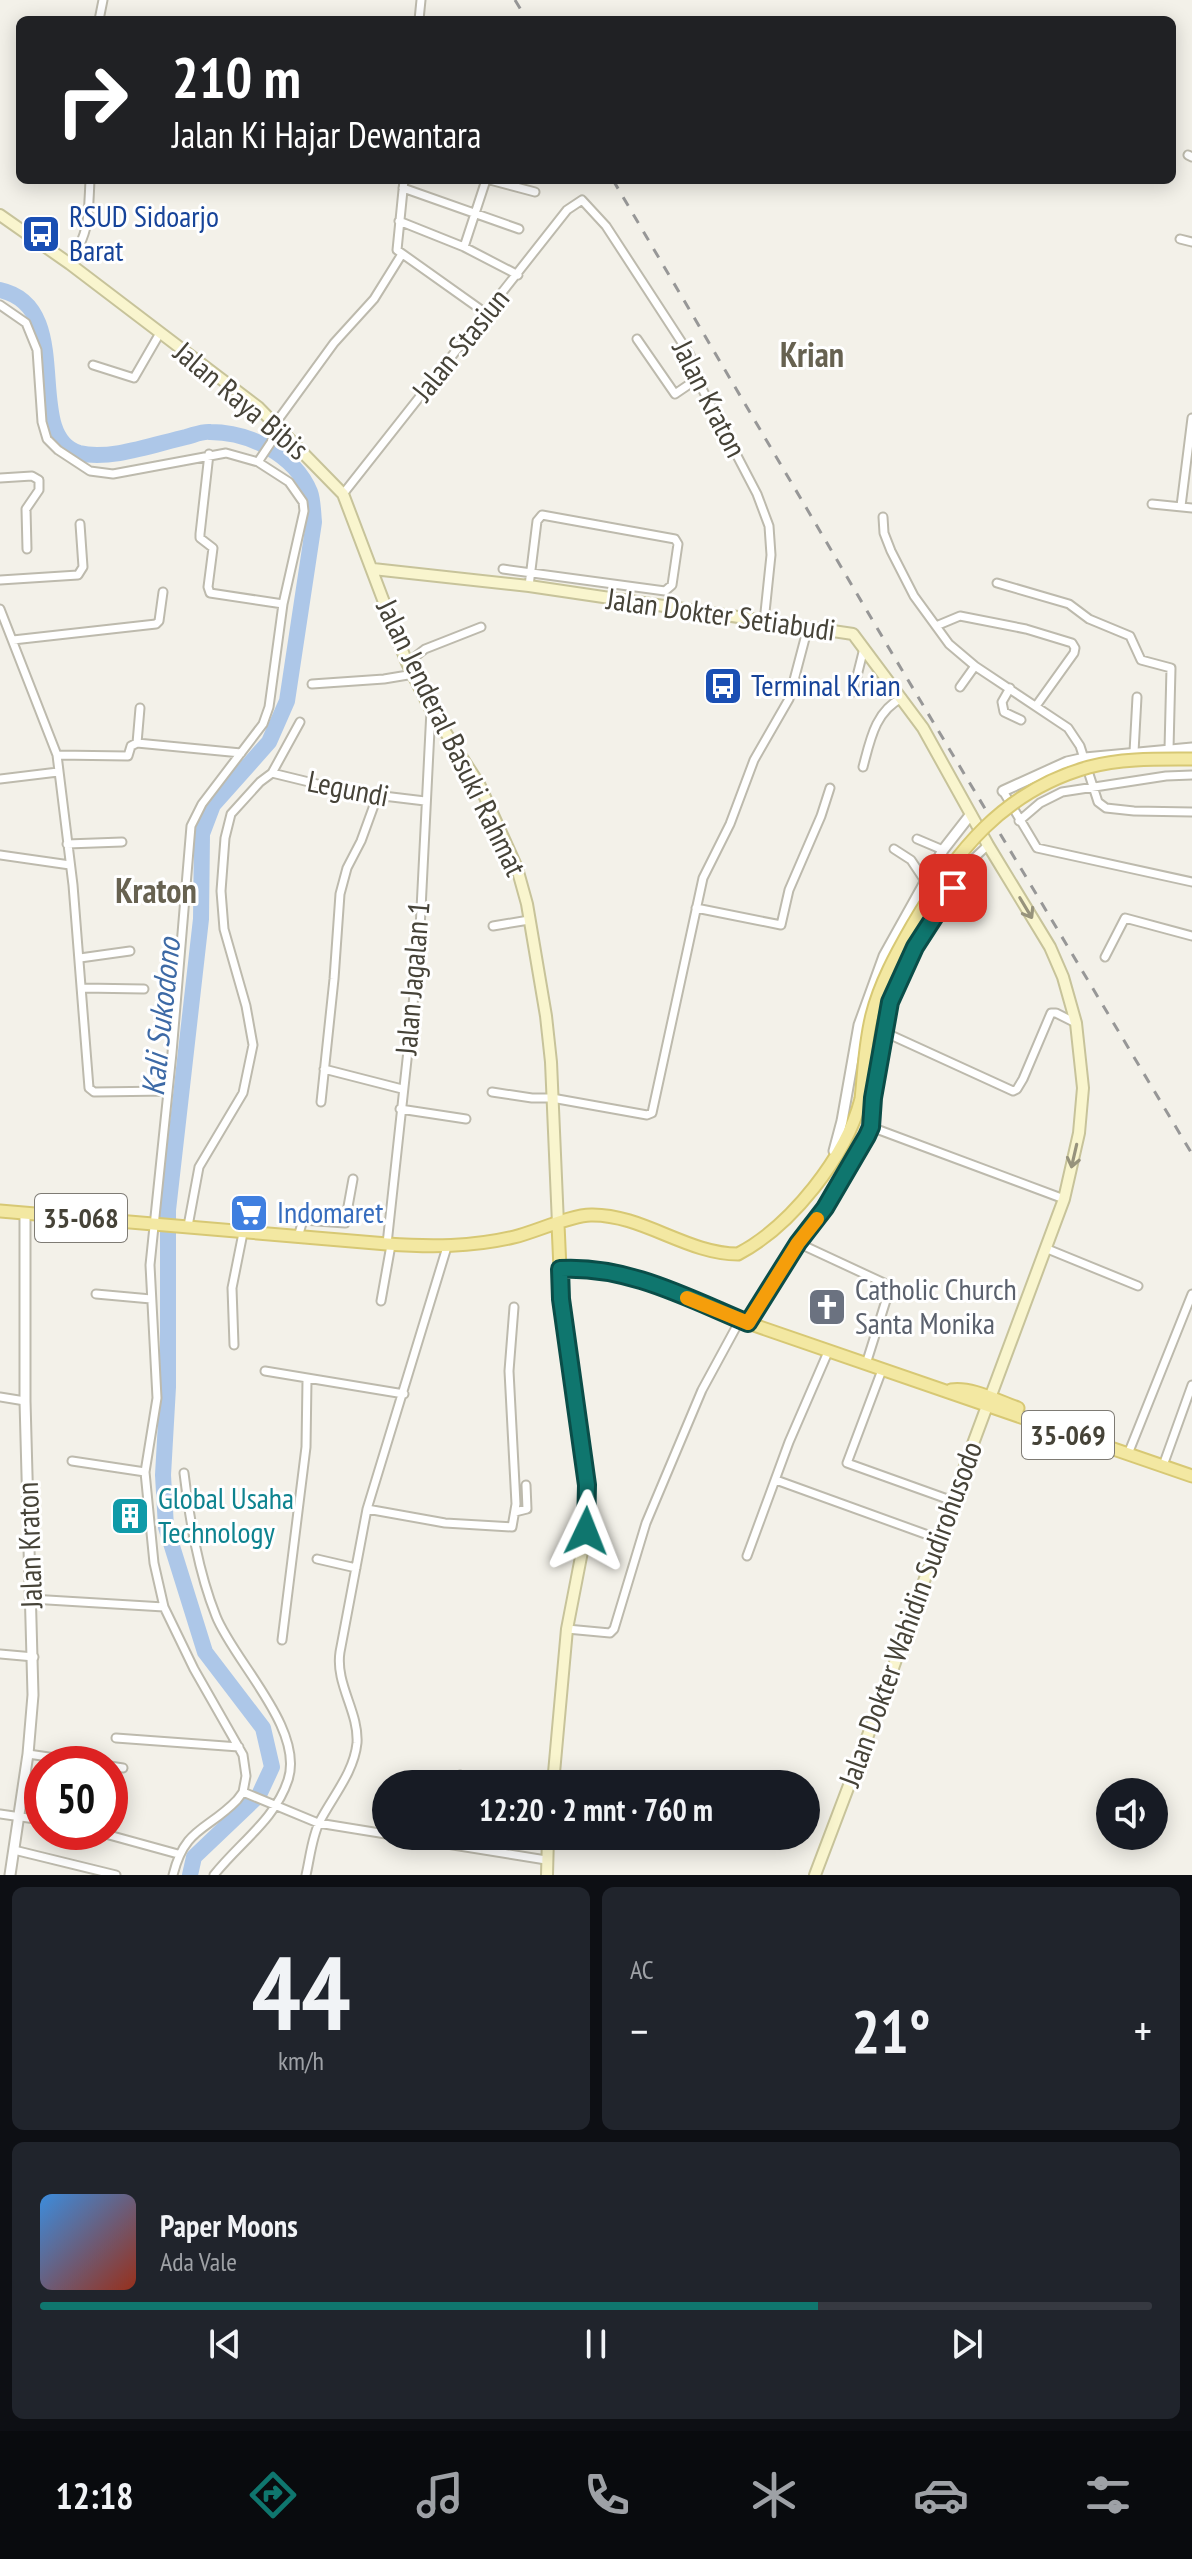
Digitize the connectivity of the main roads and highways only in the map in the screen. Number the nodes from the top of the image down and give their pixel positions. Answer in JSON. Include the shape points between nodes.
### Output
{"nodes":[{"id":1,"x":0,"y":215,"type":"edge"},
{"id":2,"x":373,"y":569,"type":"junction"},
{"id":3,"x":1192,"y":759,"type":"edge"},
{"id":4,"x":0,"y":1211,"type":"edge"},
{"id":5,"x":558,"y":1224,"type":"junction"},
{"id":6,"x":560,"y":1269,"type":"junction"},
{"id":7,"x":988,"y":1402,"type":"junction"},
{"id":8,"x":1192,"y":1469,"type":"edge"},
{"id":9,"x":1192,"y":1476,"type":"edge"},
{"id":10,"x":554,"y":1770,"type":"edge"},
{"id":11,"x":547,"y":1850,"type":"edge"},
{"id":12,"x":547,"y":1875,"type":"edge"},
{"id":13,"x":815,"y":1875,"type":"edge"}],
"edges":[{"from":1,"to":2,"type":"main road","name":"Jalan Raya Bibis","via":[[258,407],[343,494]]},
{"from":2,"to":5,"type":"main road","name":"Jalan Jenderal Basuki Rahmat","via":[[407,663],[479,784],[517,868],[546,1016]]},
{"from":2,"to":7,"type":"main road","name":"Jalan Dokter Setiabudi","one_way":true,"bridge":true,"via":[[529,586],[853,634],[902,698],[1050,947],[1076,1023],[1083,1088],[1064,1199]]},
{"from":3,"to":5,"type":"main road","bridge":true,"via":[[1091,766],[1063,775],[978,831],[933,889],[888,971],[872,1014],[861,1099],[847,1140],[812,1188],[763,1238],[738,1254],[604,1216]]},
{"from":4,"to":5,"type":"main road","number":"35-068","via":[[447,1247],[492,1242]]},
{"from":5,"to":6,"type":"main road"},
{"from":6,"to":7,"type":"main road","number":"35-069","via":[[624,1274],[828,1352],[946,1390],[960,1389]]},
{"from":6,"to":10,"type":"main road","via":[[587,1485],[586,1531],[567,1629]]},
{"from":7,"to":8,"type":"main road","number":"35-069"},
{"from":7,"to":9,"type":"main road","number":"35-069"},
{"from":7,"to":13,"type":"main road","name":"Jalan Dokter Wahidin Sudirohusodo"},
{"from":11,"to":12,"type":"main road"}]}
